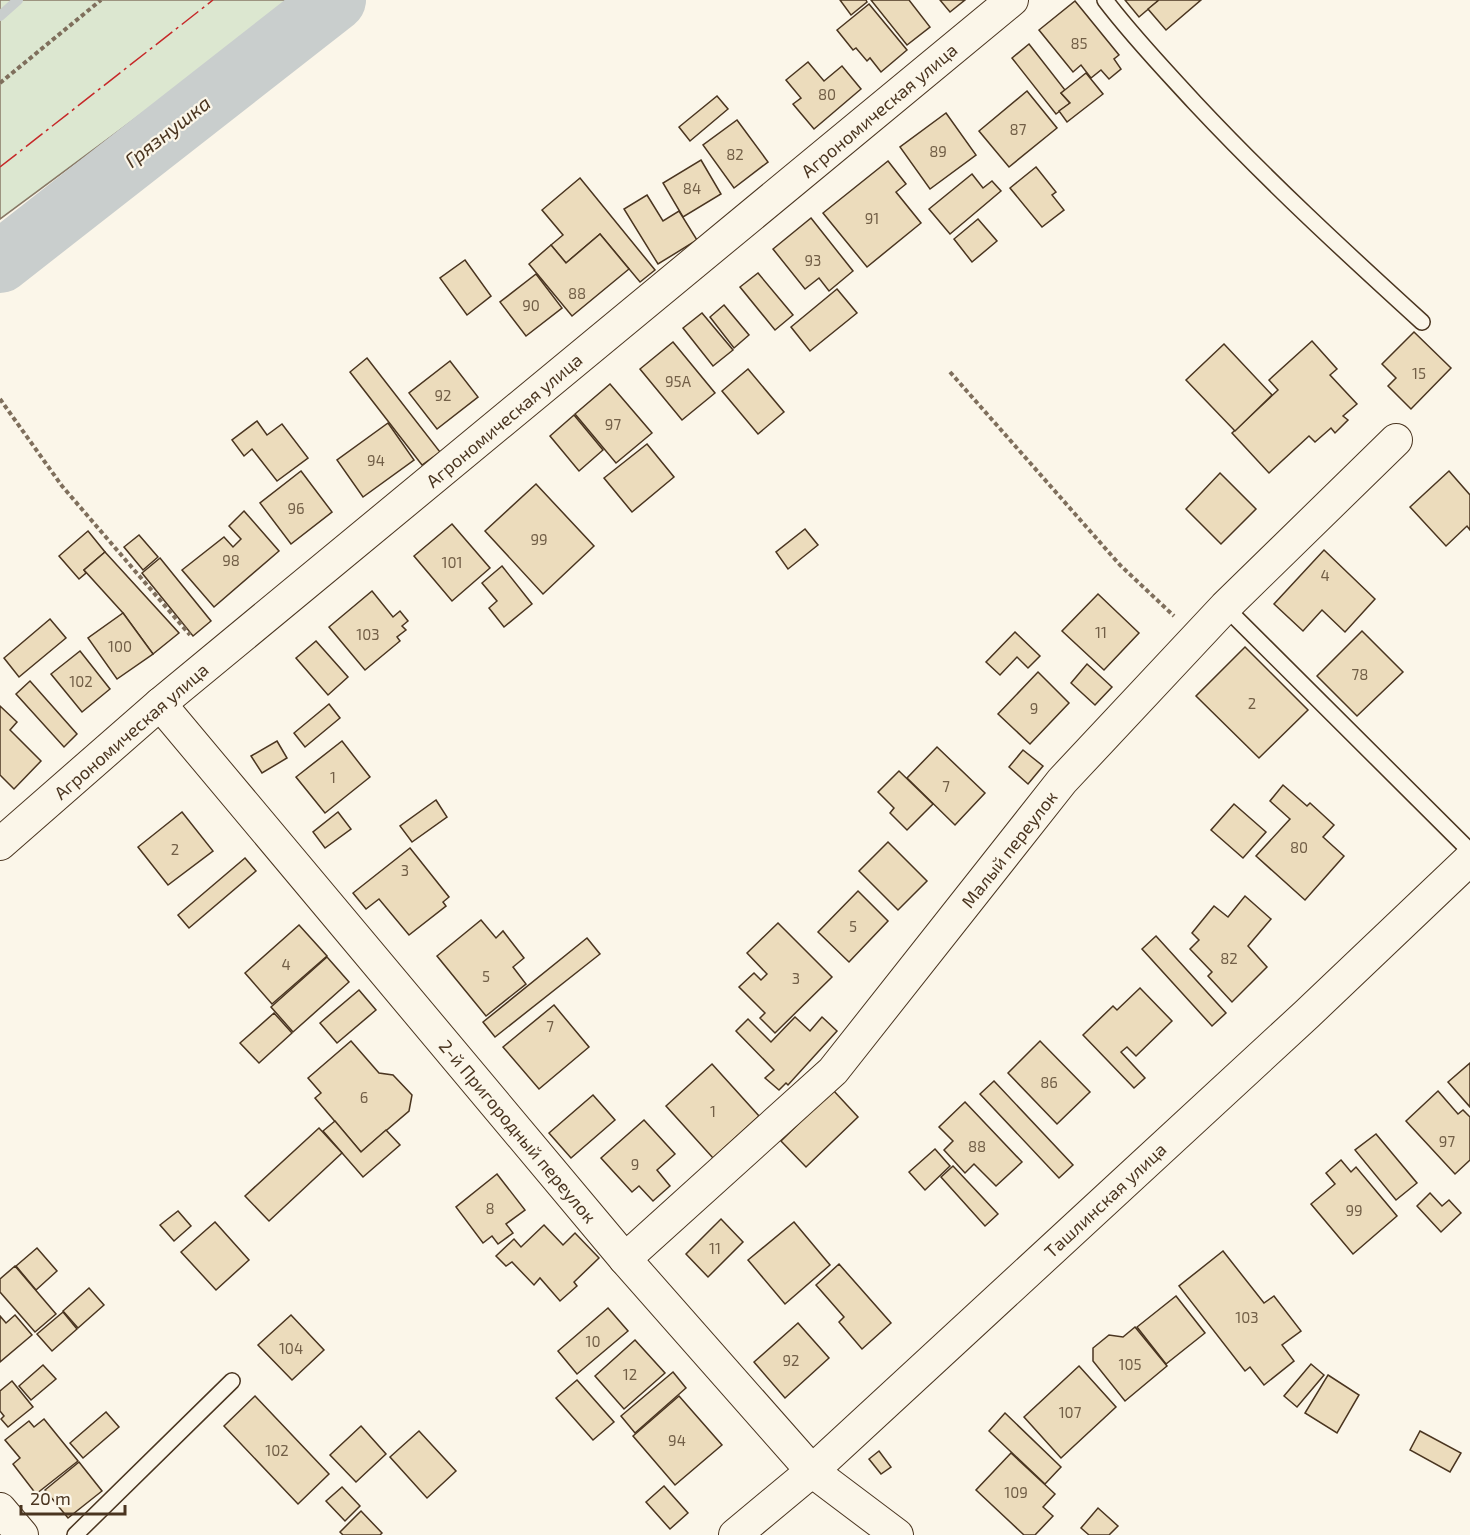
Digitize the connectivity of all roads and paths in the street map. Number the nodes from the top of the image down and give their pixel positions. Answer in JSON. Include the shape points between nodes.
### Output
{"nodes":[{"id":1,"x":101,"y":0,"type":"edge"},
{"id":2,"x":1012,"y":0,"type":"edge"},
{"id":3,"x":1105,"y":0,"type":"edge"},
{"id":4,"x":0,"y":83,"type":"edge"},
{"id":5,"x":1422,"y":322,"type":"dead end"},
{"id":6,"x":950,"y":372,"type":"dead end"},
{"id":7,"x":0,"y":399,"type":"edge"},
{"id":8,"x":1396,"y":440,"type":"dead end"},
{"id":9,"x":1225,"y":607,"type":"junction"},
{"id":10,"x":1178,"y":620,"type":"dead end"},
{"id":11,"x":212,"y":661,"type":"junction"},
{"id":12,"x":160,"y":704,"type":"junction"},
{"id":13,"x":0,"y":844,"type":"edge"},
{"id":14,"x":1470,"y":851,"type":"edge"},
{"id":15,"x":1470,"y":859,"type":"edge"},
{"id":16,"x":625,"y":1259,"type":"junction"},
{"id":17,"x":232,"y":1381,"type":"dead end"},
{"id":18,"x":812,"y":1471,"type":"junction"},
{"id":19,"x":0,"y":1509,"type":"edge"},
{"id":20,"x":22,"y":1535,"type":"edge"},
{"id":21,"x":75,"y":1535,"type":"edge"},
{"id":22,"x":735,"y":1535,"type":"edge"},
{"id":23,"x":897,"y":1535,"type":"edge"}],
"edges":[{"from":1,"to":4,"type":"path"},
{"from":2,"to":11,"type":"street","name":"Агрономическая улица"},
{"from":3,"to":5,"type":"lane","via":[[1130,33],[1227,137],[1336,245]]},
{"from":6,"to":10,"type":"path","via":[[1120,565]]},
{"from":7,"to":11,"type":"path","via":[[62,486]]},
{"from":8,"to":9,"type":"street","name":"Малый переулок"},
{"from":9,"to":14,"type":"lane"},
{"from":9,"to":16,"type":"street","name":"Малый переулок","via":[[1062,781],[833,1071]]},
{"from":11,"to":12,"type":"street","name":"Агрономическая улица"},
{"from":12,"to":13,"type":"street","name":"Агрономическая улица"},
{"from":12,"to":16,"type":"street","name":"2-й Пригородный переулок"},
{"from":15,"to":18,"type":"street","name":"Ташлинская улица"},
{"from":16,"to":18,"type":"street","name":"2-й Пригородный переулок"},
{"from":17,"to":21,"type":"lane"},
{"from":18,"to":22,"type":"street","name":"Ташлинская улица"},
{"from":18,"to":23,"type":"street","name":"2-й Пригородный переулок"},
{"from":19,"to":20,"type":"street"}]}
